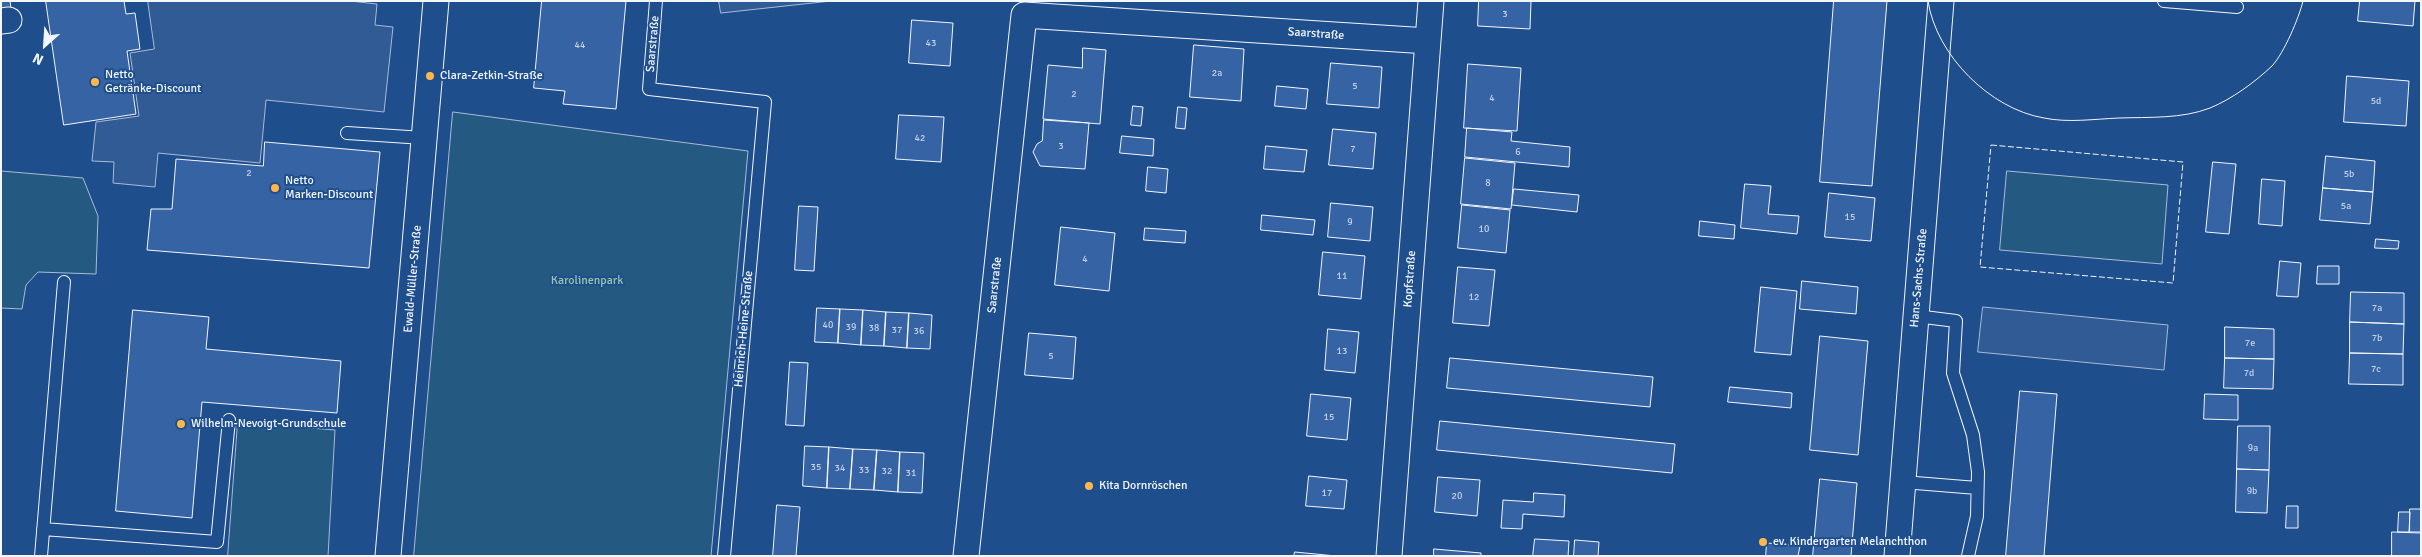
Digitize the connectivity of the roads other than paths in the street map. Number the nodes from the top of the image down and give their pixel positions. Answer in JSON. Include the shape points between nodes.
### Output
{"nodes":[{"id":1,"x":436,"y":1,"type":"edge"},
{"id":2,"x":656,"y":1,"type":"edge"},
{"id":3,"x":1431,"y":1,"type":"edge"},
{"id":4,"x":1941,"y":1,"type":"edge"},
{"id":5,"x":2164,"y":1,"type":"edge"},
{"id":6,"x":2237,"y":7,"type":"dead end"},
{"id":7,"x":1024,"y":8,"type":"edge"},
{"id":8,"x":1428,"y":42,"type":"junction"},
{"id":9,"x":765,"y":102,"type":"joint"},
{"id":10,"x":347,"y":132,"type":"dead end"},
{"id":11,"x":424,"y":138,"type":"junction"},
{"id":12,"x":64,"y":282,"type":"dead end"},
{"id":13,"x":1916,"y":316,"type":"junction"},
{"id":14,"x":229,"y":420,"type":"dead end"},
{"id":15,"x":1903,"y":482,"type":"junction"},
{"id":16,"x":1977,"y":488,"type":"junction"},
{"id":17,"x":43,"y":529,"type":"junction"},
{"id":18,"x":41,"y":556,"type":"edge"},
{"id":19,"x":388,"y":556,"type":"edge"},
{"id":20,"x":724,"y":556,"type":"edge"},
{"id":21,"x":966,"y":556,"type":"edge"},
{"id":22,"x":1389,"y":556,"type":"edge"},
{"id":23,"x":1897,"y":556,"type":"edge"},
{"id":24,"x":1968,"y":556,"type":"edge"}],
"edges":[{"from":1,"to":11,"type":"street","name":"Ewald-Müller-Straße"},
{"from":2,"to":9,"type":"lane","name":"Saarstraße","via":[[648,89]]},
{"from":3,"to":8,"type":"street","name":"Kopfstraße"},
{"from":4,"to":13,"type":"street","name":"Hans-Sachs-Straße"},
{"from":5,"to":6,"type":"lane"},
{"from":7,"to":8,"type":"street","name":"Saarstraße"},
{"from":7,"to":21,"type":"street","name":"Saarstraße"},
{"from":8,"to":22,"type":"street","name":"Kopfstraße"},
{"from":9,"to":20,"type":"lane","name":"Heinrich-Heine-Straße"},
{"from":10,"to":11,"type":"lane"},
{"from":11,"to":19,"type":"street","name":"Ewald-Müller-Straße"},
{"from":12,"to":17,"type":"lane"},
{"from":13,"to":15,"type":"street","name":"Hans-Sachs-Straße"},
{"from":13,"to":16,"type":"lane","via":[[1956,320],[1953,373],[1973,435]]},
{"from":14,"to":17,"type":"lane","via":[[217,542]]},
{"from":15,"to":16,"type":"lane"},
{"from":15,"to":23,"type":"street","name":"Hans-Sachs-Straße"},
{"from":16,"to":24,"type":"lane","via":[[1977,516]]},
{"from":17,"to":18,"type":"lane"}]}
